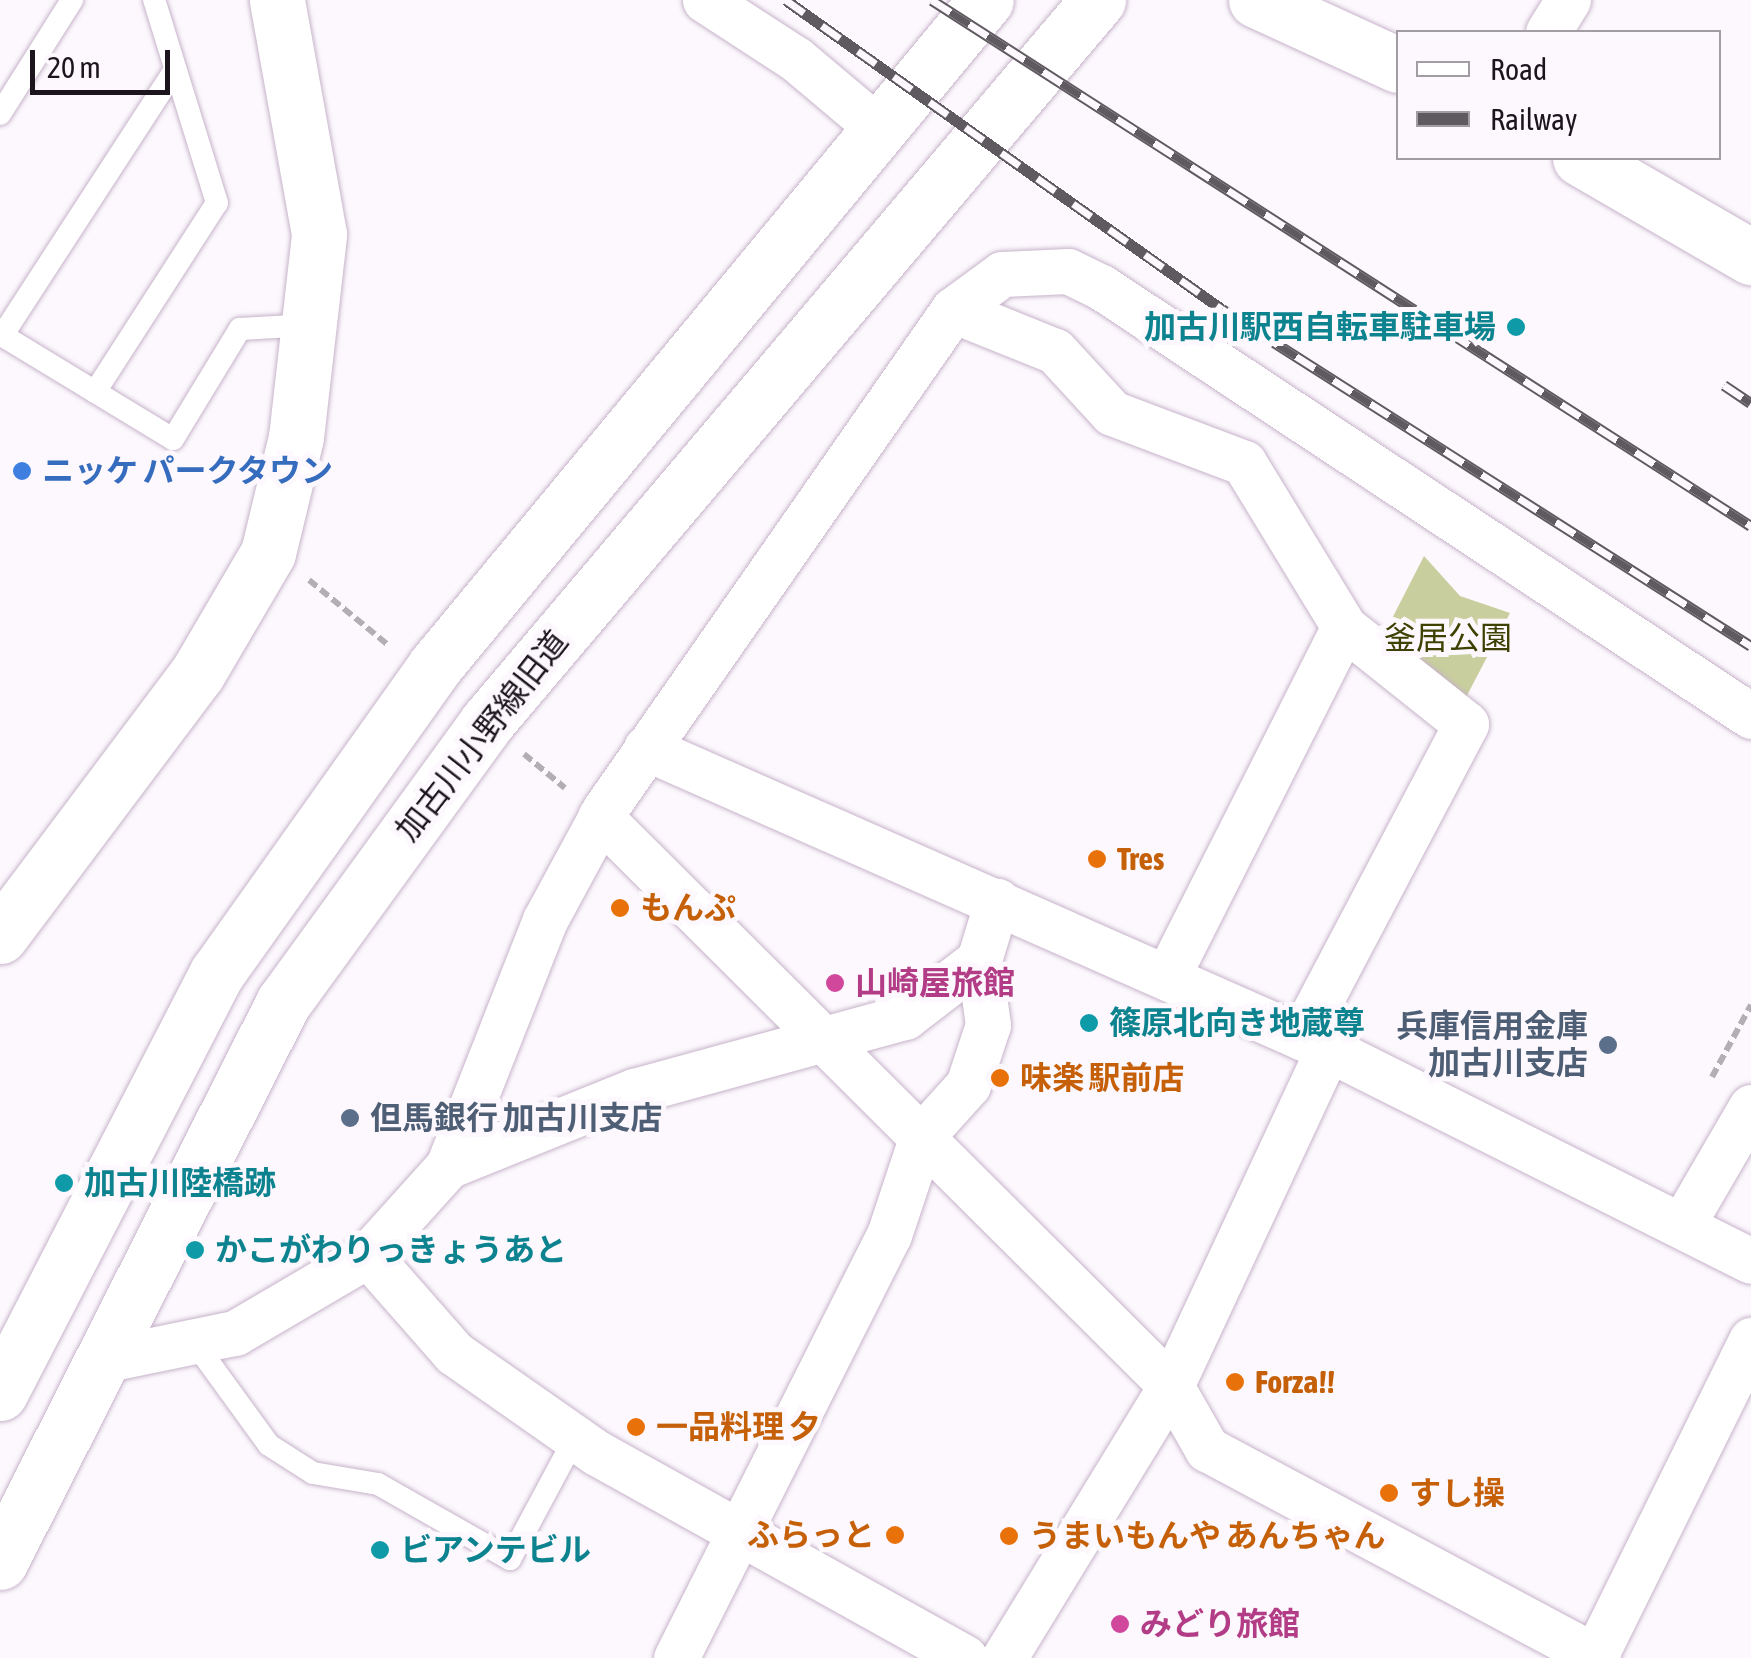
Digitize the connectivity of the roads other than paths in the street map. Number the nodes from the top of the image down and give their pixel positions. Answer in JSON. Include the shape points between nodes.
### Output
{"nodes":[{"id":1,"x":72,"y":0,"type":"edge"},
{"id":2,"x":154,"y":0,"type":"edge"},
{"id":3,"x":277,"y":0,"type":"edge"},
{"id":4,"x":704,"y":0,"type":"edge"},
{"id":5,"x":986,"y":0,"type":"edge"},
{"id":6,"x":1098,"y":0,"type":"edge"},
{"id":7,"x":1256,"y":0,"type":"edge"},
{"id":8,"x":1568,"y":0,"type":"edge"},
{"id":9,"x":1549,"y":30,"type":"edge"},
{"id":10,"x":1396,"y":64,"type":"edge"},
{"id":11,"x":175,"y":70,"type":"junction"},
{"id":12,"x":0,"y":114,"type":"edge"},
{"id":13,"x":879,"y":130,"type":"junction"},
{"id":14,"x":1583,"y":160,"type":"edge"},
{"id":15,"x":1751,"y":256,"type":"edge"},
{"id":16,"x":953,"y":310,"type":"junction"},
{"id":17,"x":313,"y":325,"type":"junction"},
{"id":18,"x":1,"y":335,"type":"edge"},
{"id":19,"x":95,"y":392,"type":"junction"},
{"id":20,"x":1344,"y":626,"type":"junction"},
{"id":21,"x":1751,"y":716,"type":"edge"},
{"id":22,"x":646,"y":748,"type":"junction"},
{"id":23,"x":600,"y":818,"type":"junction"},
{"id":24,"x":997,"y":901,"type":"junction"},
{"id":25,"x":0,"y":936,"type":"edge"},
{"id":26,"x":978,"y":960,"type":"junction"},
{"id":27,"x":1167,"y":977,"type":"junction"},
{"id":28,"x":823,"y":1038,"type":"junction"},
{"id":29,"x":1315,"y":1043,"type":"junction"},
{"id":30,"x":1751,"y":1107,"type":"edge"},
{"id":31,"x":922,"y":1136,"type":"junction"},
{"id":32,"x":448,"y":1166,"type":"junction"},
{"id":33,"x":1684,"y":1222,"type":"junction"},
{"id":34,"x":368,"y":1255,"type":"junction"},
{"id":35,"x":1751,"y":1262,"type":"edge"},
{"id":36,"x":13,"y":1330,"type":"edge"},
{"id":37,"x":1751,"y":1340,"type":"edge"},
{"id":38,"x":197,"y":1346,"type":"junction"},
{"id":39,"x":98,"y":1361,"type":"junction"},
{"id":40,"x":1170,"y":1386,"type":"junction"},
{"id":41,"x":0,"y":1393,"type":"edge"},
{"id":42,"x":575,"y":1438,"type":"junction"},
{"id":43,"x":739,"y":1525,"type":"junction"},
{"id":44,"x":0,"y":1562,"type":"edge"},
{"id":45,"x":1596,"y":1657,"type":"edge"},
{"id":46,"x":676,"y":1658,"type":"edge"},
{"id":47,"x":965,"y":1658,"type":"edge"},
{"id":48,"x":1004,"y":1658,"type":"edge"}],
"edges":[{"from":1,"to":12,"type":"lane"},
{"from":2,"to":11,"type":"lane"},
{"from":3,"to":17,"type":"street","via":[[311,150],[320,234]]},
{"from":4,"to":13,"type":"street","via":[[796,58]]},
{"from":5,"to":13,"type":"street"},
{"from":6,"to":39,"type":"street","name":"加古川小野線旧道","via":[[487,722],[283,1003]]},
{"from":7,"to":10,"type":"street"},
{"from":8,"to":9,"type":"street"},
{"from":11,"to":18,"type":"lane"},
{"from":11,"to":19,"type":"lane","via":[[217,203]]},
{"from":13,"to":36,"type":"street","via":[[435,666],[217,973]]},
{"from":14,"to":15,"type":"street"},
{"from":16,"to":20,"type":"street","via":[[1055,351],[1112,413],[1244,464]]},
{"from":16,"to":21,"type":"street","via":[[1002,274],[1034,268],[1101,287]]},
{"from":16,"to":22,"type":"street"},
{"from":17,"to":19,"type":"lane","via":[[240,329],[172,439]]},
{"from":17,"to":25,"type":"street","via":[[268,552],[198,674]]},
{"from":18,"to":19,"type":"lane"},
{"from":20,"to":27,"type":"street"},
{"from":20,"to":29,"type":"street","via":[[1466,724]]},
{"from":22,"to":23,"type":"street"},
{"from":22,"to":24,"type":"street"},
{"from":23,"to":28,"type":"street"},
{"from":23,"to":32,"type":"street","via":[[545,920]]},
{"from":24,"to":26,"type":"street"},
{"from":24,"to":27,"type":"street"},
{"from":26,"to":28,"type":"street","via":[[905,1017]]},
{"from":26,"to":31,"type":"street","via":[[988,1025],[968,1085]]},
{"from":27,"to":29,"type":"street"},
{"from":28,"to":31,"type":"street"},
{"from":28,"to":32,"type":"street","via":[[634,1091]]},
{"from":29,"to":33,"type":"street"},
{"from":29,"to":40,"type":"street"},
{"from":30,"to":33,"type":"street"},
{"from":31,"to":40,"type":"street"},
{"from":31,"to":43,"type":"street","via":[[888,1235]]},
{"from":32,"to":34,"type":"street"},
{"from":33,"to":35,"type":"street"},
{"from":34,"to":38,"type":"street"},
{"from":34,"to":42,"type":"street","via":[[454,1353]]},
{"from":36,"to":39,"type":"street"},
{"from":36,"to":41,"type":"street"},
{"from":37,"to":45,"type":"street"},
{"from":38,"to":39,"type":"street"},
{"from":38,"to":42,"type":"lane","via":[[269,1445],[312,1473],[378,1484],[510,1559]]},
{"from":39,"to":44,"type":"street","name":"加古川小野線旧道"},
{"from":40,"to":45,"type":"street","via":[[1207,1449]]},
{"from":40,"to":48,"type":"street"},
{"from":42,"to":43,"type":"street"},
{"from":43,"to":46,"type":"street"},
{"from":43,"to":47,"type":"street"}]}
